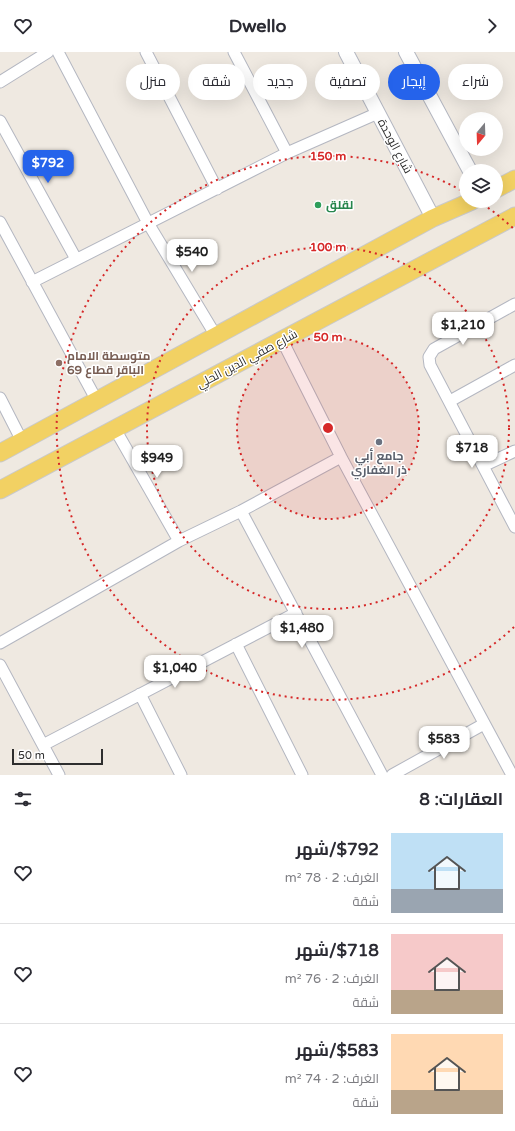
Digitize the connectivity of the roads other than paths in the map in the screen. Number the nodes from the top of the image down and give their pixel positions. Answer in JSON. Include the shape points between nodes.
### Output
{"nodes":[{"id":1,"x":48,"y":52,"type":"edge"},
{"id":2,"x":58,"y":52,"type":"edge"},
{"id":3,"x":146,"y":52,"type":"edge"},
{"id":4,"x":234,"y":52,"type":"edge"},
{"id":5,"x":346,"y":52,"type":"edge"},
{"id":6,"x":406,"y":52,"type":"edge"},
{"id":7,"x":0,"y":82,"type":"edge"},
{"id":8,"x":378,"y":113,"type":"junction"},
{"id":9,"x":0,"y":120,"type":"edge"},
{"id":10,"x":287,"y":153,"type":"junction"},
{"id":11,"x":466,"y":164,"type":"edge"},
{"id":12,"x":515,"y":179,"type":"edge"},
{"id":13,"x":503,"y":185,"type":"edge"},
{"id":14,"x":217,"y":189,"type":"junction"},
{"id":15,"x":459,"y":207,"type":"edge"},
{"id":16,"x":515,"y":216,"type":"edge"},
{"id":17,"x":433,"y":218,"type":"junction"},
{"id":18,"x":0,"y":222,"type":"edge"},
{"id":19,"x":148,"y":223,"type":"junction"},
{"id":20,"x":76,"y":259,"type":"junction"},
{"id":21,"x":32,"y":282,"type":"junction"},
{"id":22,"x":515,"y":304,"type":"edge"},
{"id":23,"x":216,"y":336,"type":"junction"},
{"id":24,"x":282,"y":340,"type":"junction"},
{"id":25,"x":515,"y":365,"type":"edge"},
{"id":26,"x":0,"y":398,"type":"edge"},
{"id":27,"x":97,"y":401,"type":"junction"},
{"id":28,"x":450,"y":401,"type":"junction"},
{"id":29,"x":115,"y":429,"type":"junction"},
{"id":30,"x":22,"y":441,"type":"junction"},
{"id":31,"x":515,"y":451,"type":"edge"},
{"id":32,"x":0,"y":453,"type":"edge"},
{"id":33,"x":342,"y":457,"type":"junction"},
{"id":34,"x":483,"y":466,"type":"junction"},
{"id":35,"x":0,"y":490,"type":"edge"},
{"id":36,"x":241,"y":511,"type":"junction"},
{"id":37,"x":515,"y":527,"type":"edge"},
{"id":38,"x":179,"y":541,"type":"junction"},
{"id":39,"x":296,"y":613,"type":"junction"},
{"id":40,"x":0,"y":643,"type":"edge"},
{"id":41,"x":236,"y":644,"type":"junction"},
{"id":42,"x":0,"y":665,"type":"edge"},
{"id":43,"x":140,"y":694,"type":"junction"},
{"id":44,"x":484,"y":724,"type":"junction"},
{"id":45,"x":43,"y":745,"type":"junction"},
{"id":46,"x":59,"y":775,"type":"edge"},
{"id":47,"x":181,"y":775,"type":"edge"},
{"id":48,"x":302,"y":775,"type":"edge"},
{"id":49,"x":382,"y":775,"type":"edge"},
{"id":50,"x":392,"y":775,"type":"edge"},
{"id":51,"x":512,"y":775,"type":"edge"}],
"edges":[{"from":1,"to":7,"type":"street"},
{"from":2,"to":19,"type":"street"},
{"from":3,"to":14,"type":"street"},
{"from":4,"to":10,"type":"street"},
{"from":5,"to":8,"type":"street","name":"شارع الوحدة"},
{"from":6,"to":11,"type":"street"},
{"from":8,"to":10,"type":"street"},
{"from":8,"to":17,"type":"street","name":"شارع الوحدة"},
{"from":9,"to":20,"type":"street"},
{"from":10,"to":14,"type":"street"},
{"from":12,"to":13,"type":"main road"},
{"from":14,"to":19,"type":"street"},
{"from":15,"to":17,"type":"main road"},
{"from":16,"to":24,"type":"main road","name":"شارع صفي الدين الحلي"},
{"from":17,"to":23,"type":"main road"},
{"from":18,"to":21,"type":"street"},
{"from":19,"to":20,"type":"street"},
{"from":19,"to":23,"type":"street"},
{"from":20,"to":21,"type":"street"},
{"from":21,"to":27,"type":"street"},
{"from":22,"to":28,"type":"street","via":[[434,349],[429,357],[430,365]]},
{"from":23,"to":27,"type":"main road"},
{"from":24,"to":29,"type":"main road","name":"شارع صفي الدين الحلي"},
{"from":24,"to":33,"type":"street"},
{"from":25,"to":28,"type":"street"},
{"from":26,"to":30,"type":"street"},
{"from":27,"to":30,"type":"main road"},
{"from":28,"to":34,"type":"street"},
{"from":29,"to":35,"type":"main road","name":"شارع صفي الدين الحلي"},
{"from":29,"to":38,"type":"street"},
{"from":30,"to":32,"type":"main road"},
{"from":31,"to":34,"type":"street"},
{"from":33,"to":36,"type":"street"},
{"from":33,"to":44,"type":"street"},
{"from":34,"to":37,"type":"street"},
{"from":36,"to":38,"type":"street"},
{"from":36,"to":39,"type":"street"},
{"from":38,"to":40,"type":"street"},
{"from":39,"to":41,"type":"street"},
{"from":39,"to":49,"type":"street"},
{"from":41,"to":43,"type":"street"},
{"from":41,"to":48,"type":"street"},
{"from":42,"to":45,"type":"street"},
{"from":43,"to":45,"type":"street"},
{"from":43,"to":47,"type":"street"},
{"from":44,"to":50,"type":"street"},
{"from":44,"to":51,"type":"street"},
{"from":45,"to":46,"type":"street"}]}
